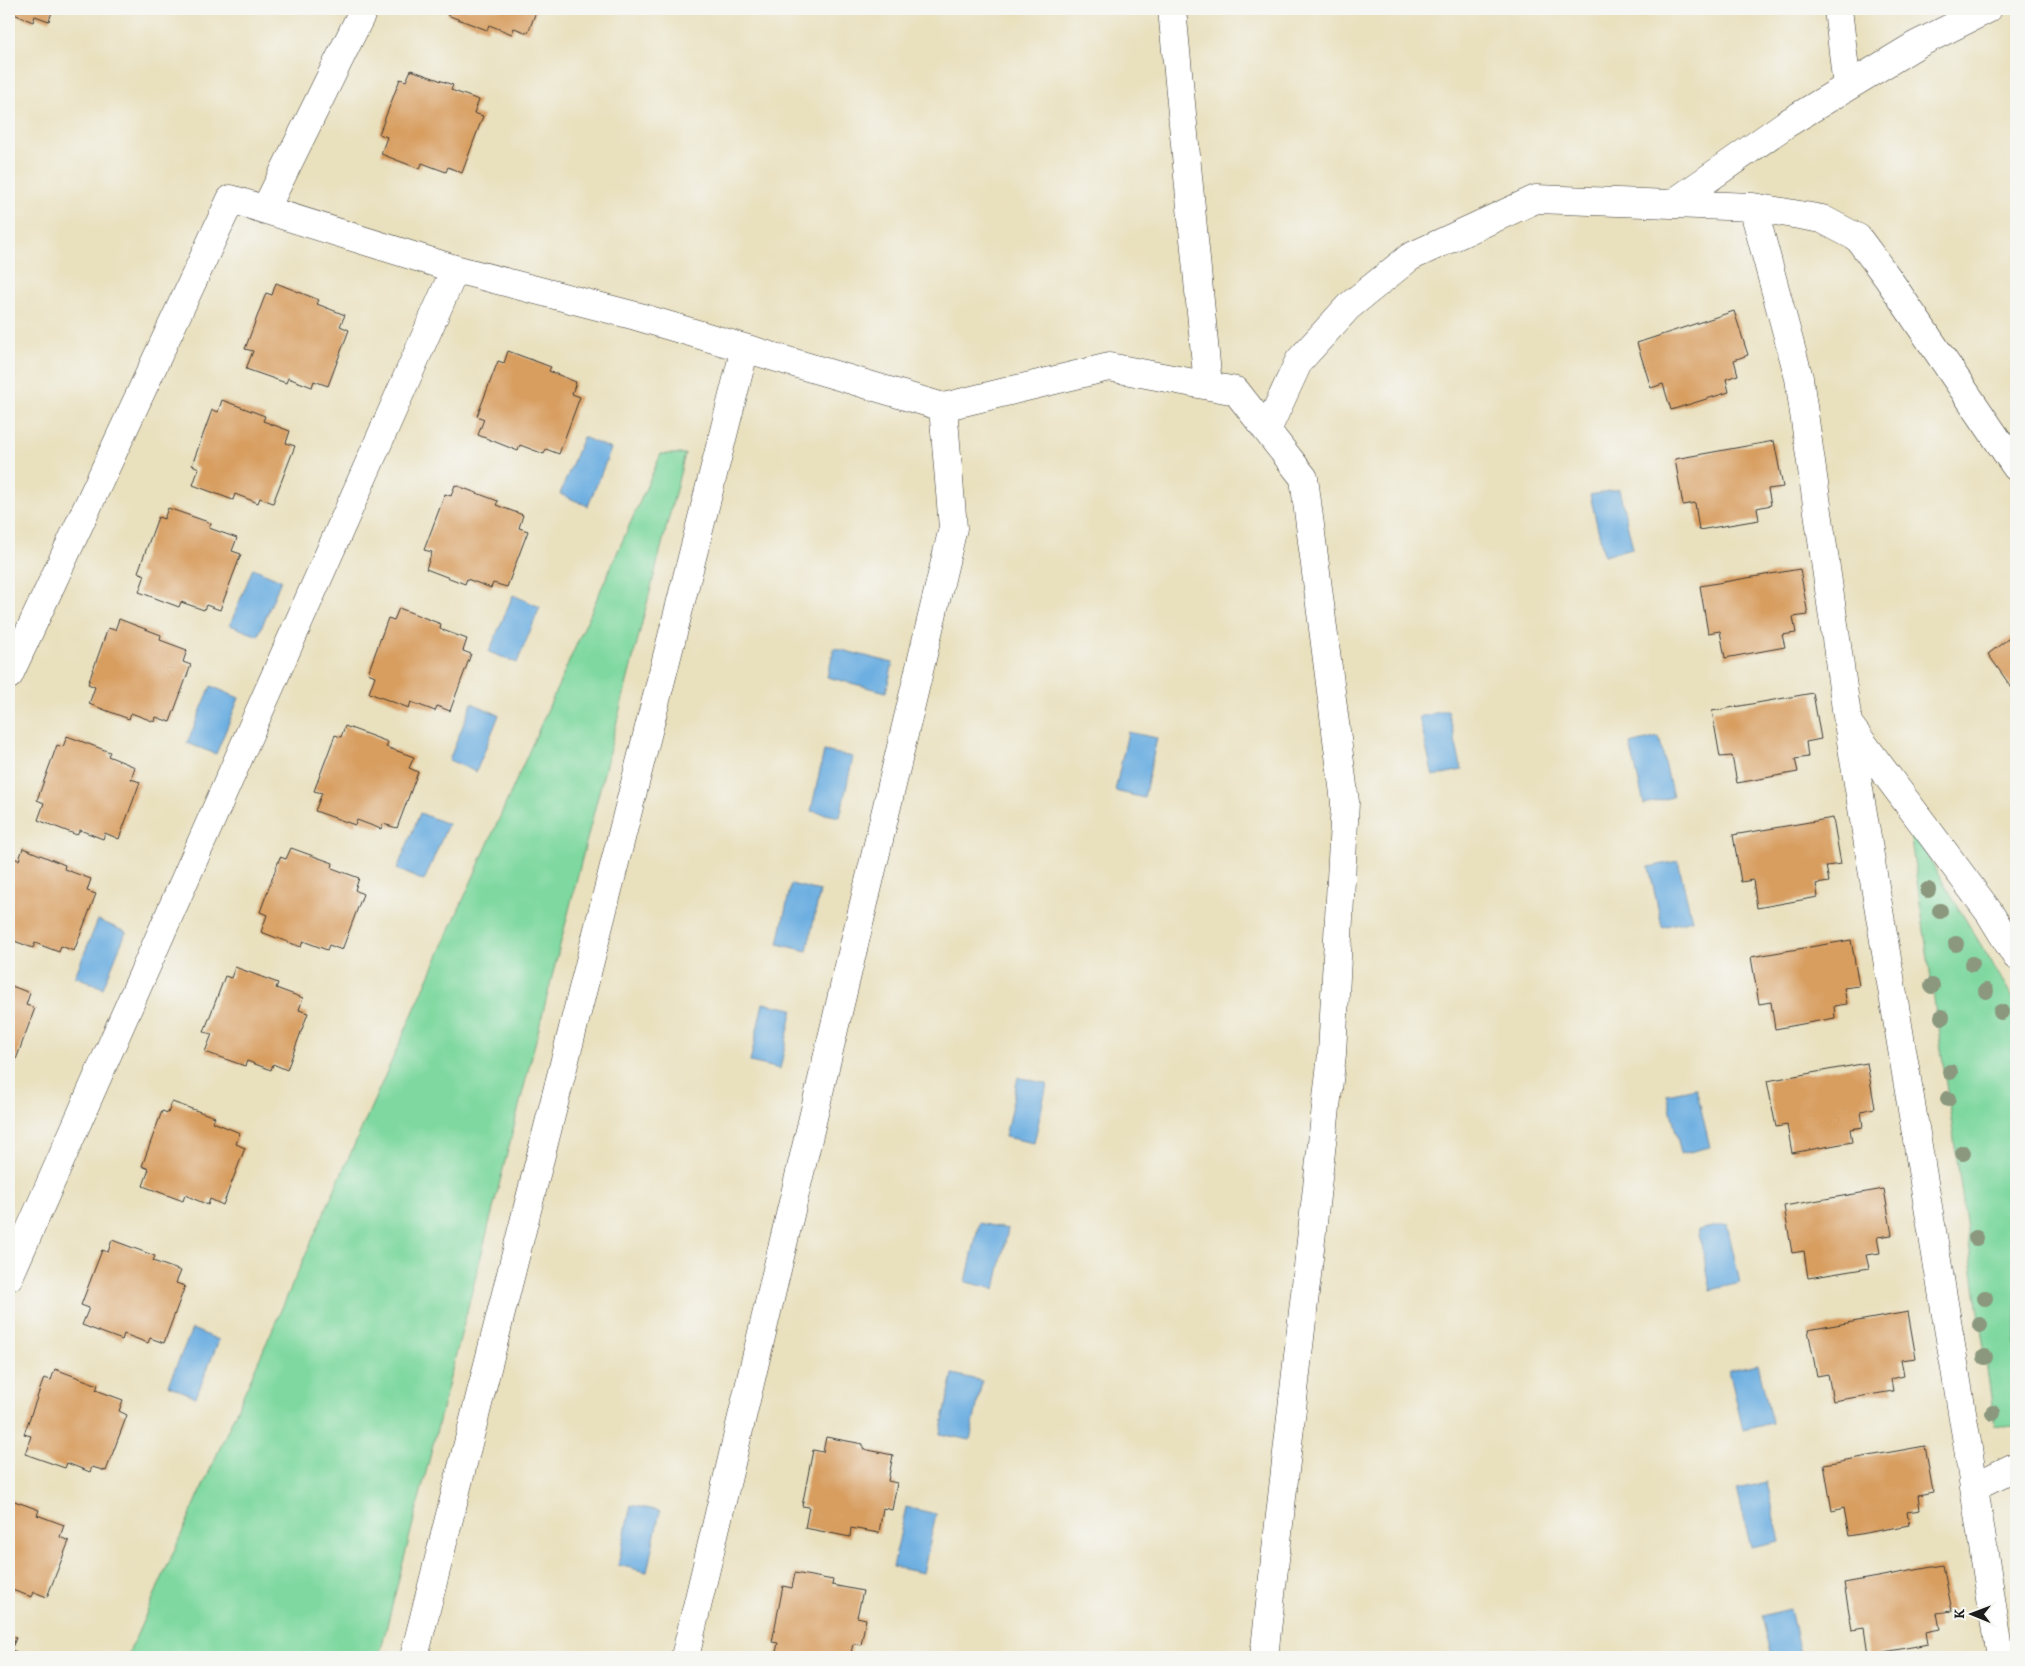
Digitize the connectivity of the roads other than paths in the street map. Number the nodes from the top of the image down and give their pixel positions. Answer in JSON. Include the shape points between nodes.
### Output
{"nodes":[{"id":1,"x":364,"y":9,"type":"edge"},
{"id":2,"x":1172,"y":9,"type":"edge"},
{"id":3,"x":1838,"y":9,"type":"edge"},
{"id":4,"x":1988,"y":9,"type":"edge"},
{"id":5,"x":1847,"y":87,"type":"junction"},
{"id":6,"x":1672,"y":204,"type":"junction"},
{"id":7,"x":1753,"y":207,"type":"junction"},
{"id":8,"x":265,"y":210,"type":"junction"},
{"id":9,"x":455,"y":269,"type":"junction"},
{"id":10,"x":745,"y":348,"type":"junction"},
{"id":11,"x":1208,"y":385,"type":"junction"},
{"id":12,"x":943,"y":407,"type":"junction"},
{"id":13,"x":1267,"y":430,"type":"junction"},
{"id":14,"x":2016,"y":467,"type":"edge"},
{"id":15,"x":9,"y":675,"type":"edge"},
{"id":16,"x":1848,"y":723,"type":"junction"},
{"id":17,"x":2016,"y":956,"type":"edge"},
{"id":18,"x":9,"y":1277,"type":"edge"},
{"id":19,"x":2016,"y":1466,"type":"edge"},
{"id":20,"x":1974,"y":1487,"type":"junction"},
{"id":21,"x":414,"y":1657,"type":"edge"},
{"id":22,"x":684,"y":1657,"type":"edge"},
{"id":23,"x":1264,"y":1657,"type":"edge"},
{"id":24,"x":2000,"y":1657,"type":"edge"}],
"edges":[{"from":1,"to":8,"type":"street"},
{"from":2,"to":11,"type":"street"},
{"from":3,"to":5,"type":"street"},
{"from":4,"to":5,"type":"street","via":[[1916,45]]},
{"from":5,"to":6,"type":"street","via":[[1786,124]]},
{"from":6,"to":7,"type":"street"},
{"from":6,"to":13,"type":"street","via":[[1536,199],[1410,257],[1348,307],[1299,361]]},
{"from":7,"to":14,"type":"street","via":[[1822,219],[1858,238]]},
{"from":7,"to":16,"type":"street","via":[[1799,378]]},
{"from":8,"to":9,"type":"street"},
{"from":8,"to":15,"type":"street","via":[[231,200]]},
{"from":9,"to":10,"type":"street"},
{"from":9,"to":18,"type":"street"},
{"from":10,"to":12,"type":"street"},
{"from":10,"to":21,"type":"street"},
{"from":11,"to":12,"type":"street","via":[[1109,367]]},
{"from":11,"to":13,"type":"street","via":[[1236,391]]},
{"from":12,"to":22,"type":"street","via":[[953,528]]},
{"from":13,"to":23,"type":"street","via":[[1304,478],[1346,802],[1332,1054]]},
{"from":16,"to":17,"type":"street","via":[[1989,912]]},
{"from":16,"to":20,"type":"street"},
{"from":19,"to":20,"type":"street"},
{"from":20,"to":24,"type":"street"}]}
